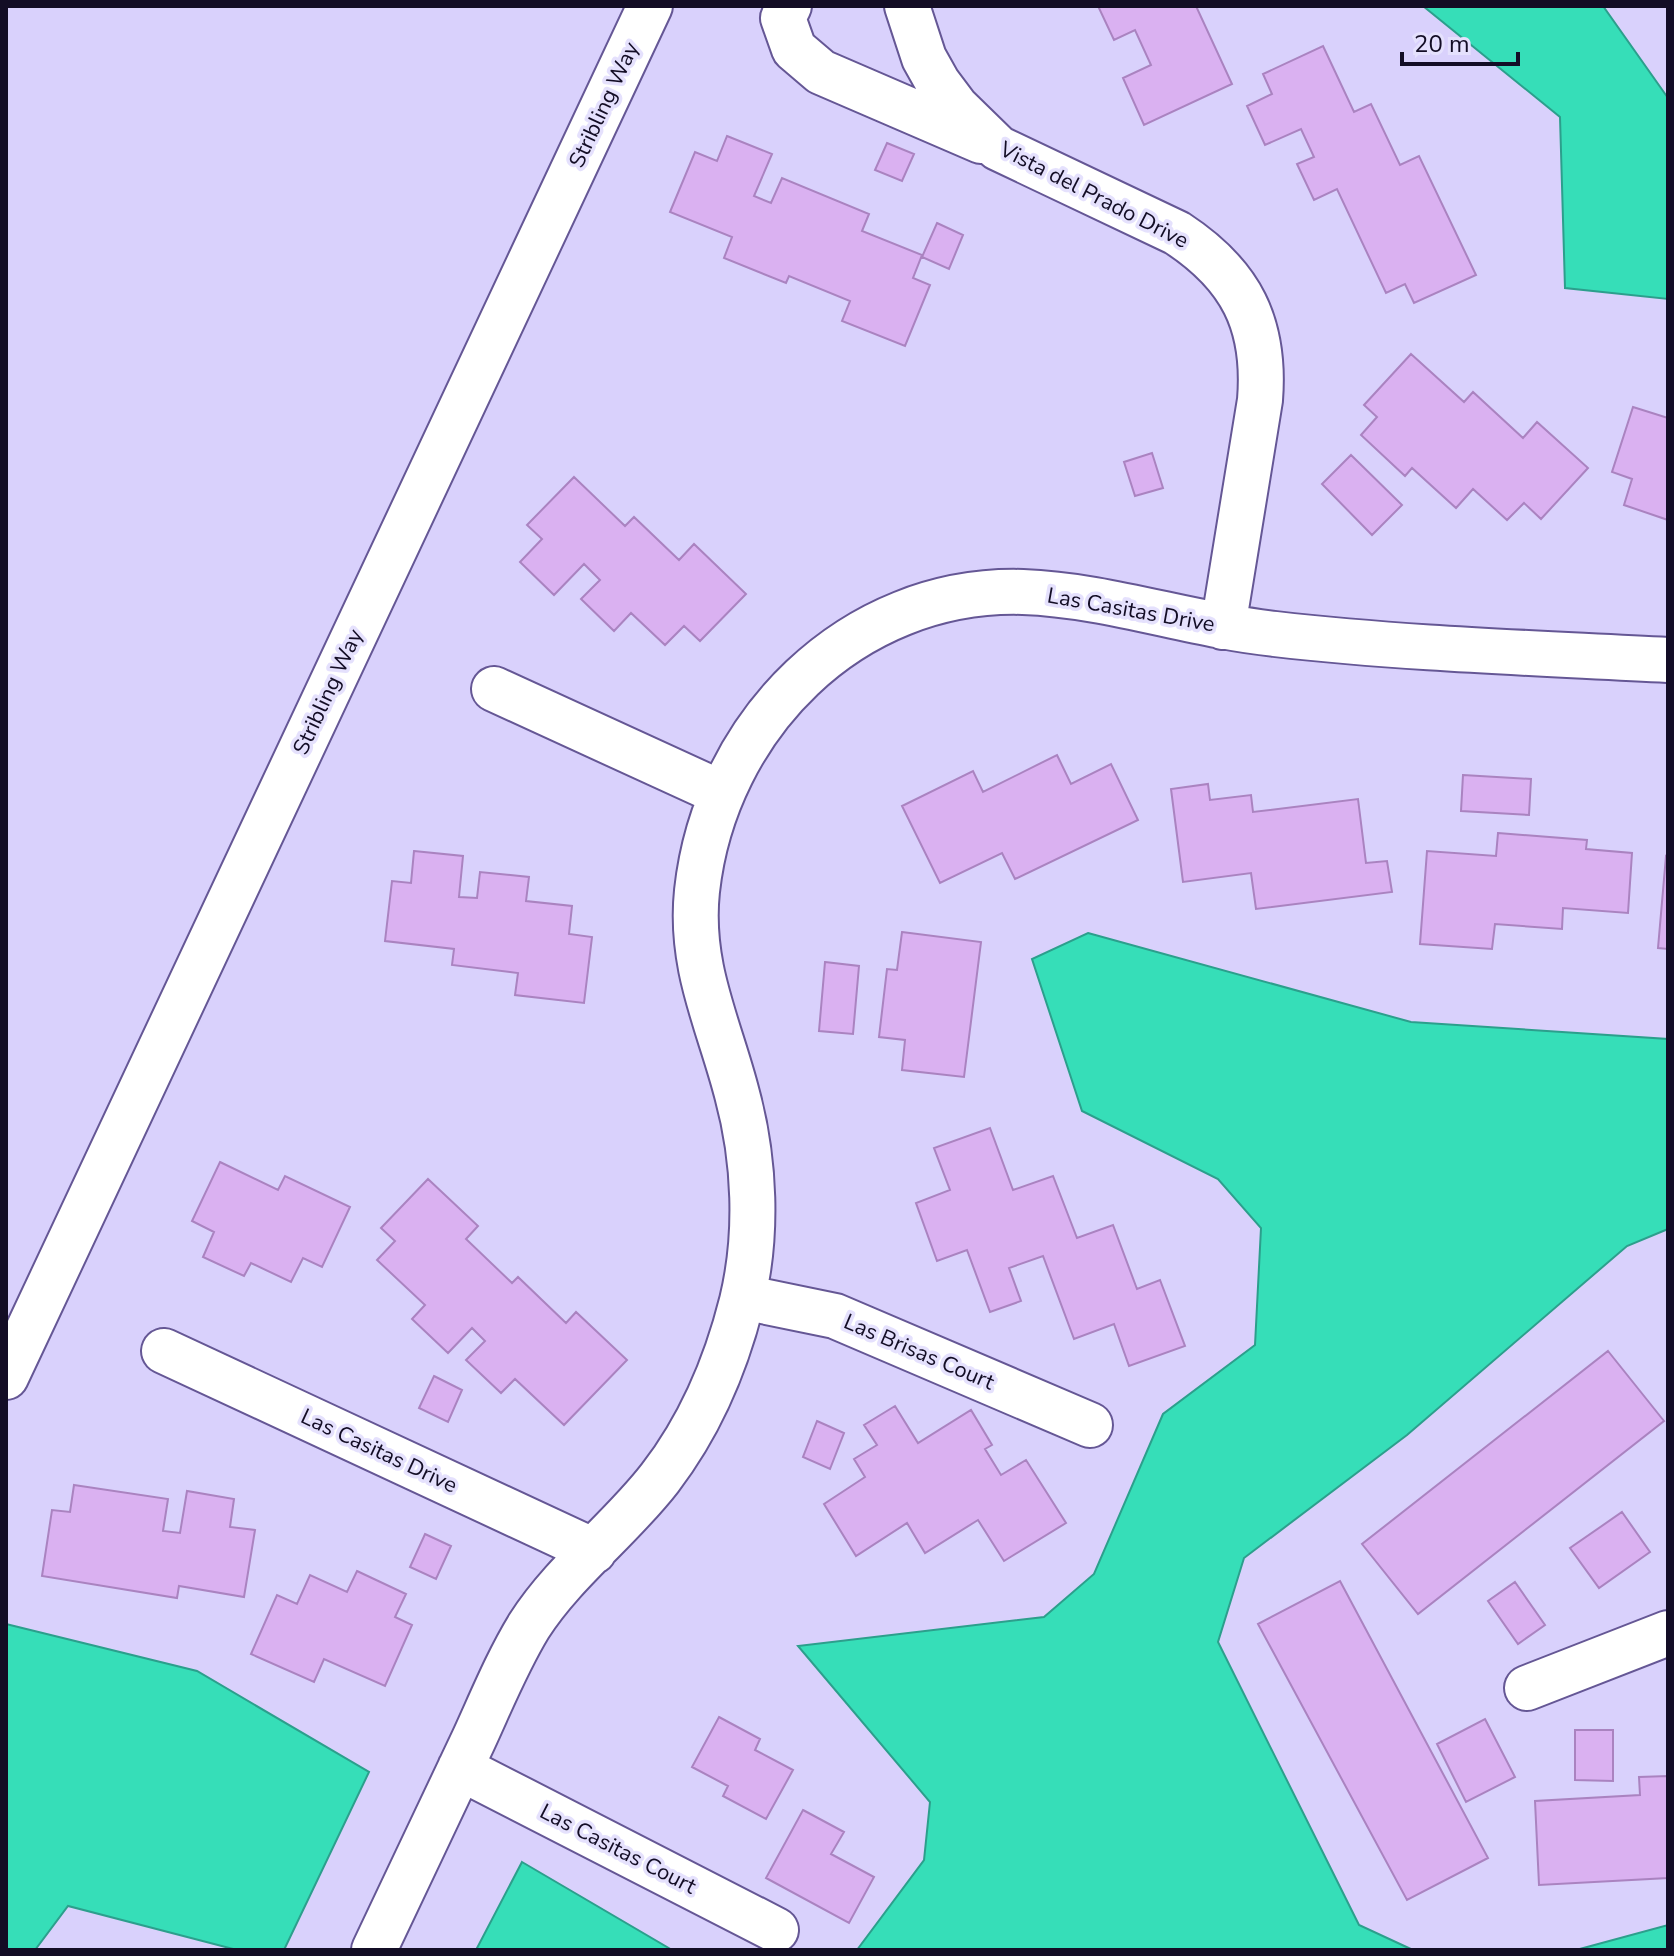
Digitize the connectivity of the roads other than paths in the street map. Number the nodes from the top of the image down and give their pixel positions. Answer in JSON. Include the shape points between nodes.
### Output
{"nodes":[{"id":1,"x":650,"y":6,"type":"edge"},
{"id":2,"x":789,"y":6,"type":"edge"},
{"id":3,"x":907,"y":6,"type":"edge"},
{"id":4,"x":998,"y":148,"type":"junction"},
{"id":5,"x":1223,"y":627,"type":"junction"},
{"id":6,"x":1668,"y":660,"type":"edge"},
{"id":7,"x":494,"y":689,"type":"dead end"},
{"id":8,"x":721,"y":793,"type":"junction"},
{"id":9,"x":743,"y":1297,"type":"junction"},
{"id":10,"x":164,"y":1351,"type":"dead end"},
{"id":11,"x":6,"y":1377,"type":"edge"},
{"id":12,"x":1090,"y":1425,"type":"dead end"},
{"id":13,"x":594,"y":1551,"type":"junction"},
{"id":14,"x":1668,"y":1633,"type":"edge"},
{"id":15,"x":1527,"y":1688,"type":"dead end"},
{"id":16,"x":460,"y":1768,"type":"junction"},
{"id":17,"x":776,"y":1930,"type":"dead end"},
{"id":18,"x":374,"y":1950,"type":"edge"}],
"edges":[{"from":1,"to":11,"type":"street","name":"Stribling Way"},
{"from":2,"to":4,"type":"street","via":[[783,18],[794,49],[821,72]]},
{"from":3,"to":4,"type":"street","name":"Vista del Prado Drive","via":[[938,83]]},
{"from":4,"to":5,"type":"street","name":"Vista del Prado Drive","via":[[1177,233],[1222,268],[1251,316],[1262,372],[1260,400]]},
{"from":5,"to":6,"type":"street","name":"Las Casitas Drive","via":[[1357,643]]},
{"from":5,"to":8,"type":"street","name":"Las Casitas Drive","via":[[1072,596],[1018,592],[937,603],[875,628],[797,682],[761,722]]},
{"from":7,"to":8,"type":"street"},
{"from":8,"to":9,"type":"street","name":"Las Casitas Drive","via":[[704,844],[696,898],[697,945],[706,999],[743,1117],[751,1243]]},
{"from":9,"to":12,"type":"street","name":"Las Brisas Court","via":[[835,1316]]},
{"from":9,"to":13,"type":"street","name":"Las Casitas Drive","via":[[722,1369],[695,1425],[658,1480]]},
{"from":10,"to":13,"type":"street","name":"Las Casitas Drive"},
{"from":13,"to":16,"type":"street","name":"Las Casitas Drive","via":[[532,1622]]},
{"from":14,"to":15,"type":"street"},
{"from":16,"to":17,"type":"street","name":"Las Casitas Court"},
{"from":16,"to":18,"type":"street","name":"Las Casitas Drive"}]}
